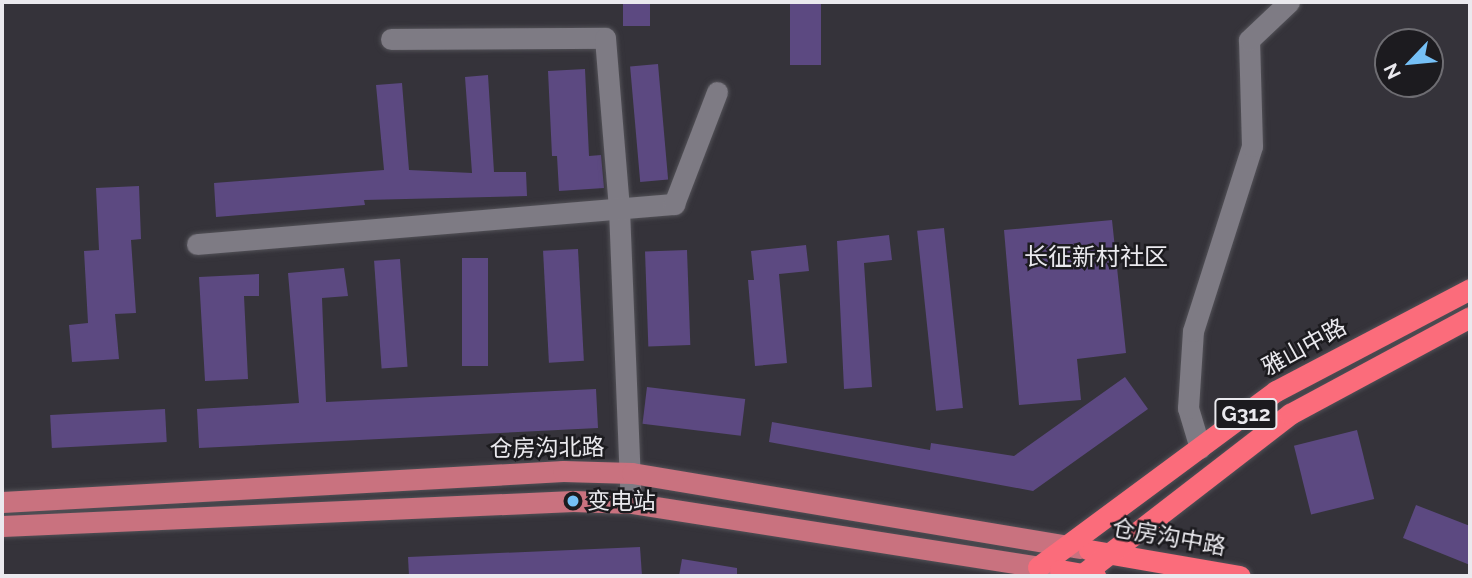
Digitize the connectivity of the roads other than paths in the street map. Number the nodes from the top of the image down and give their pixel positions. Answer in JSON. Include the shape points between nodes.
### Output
{"nodes":[{"id":1,"x":1290,"y":2,"type":"edge"},
{"id":2,"x":391,"y":38,"type":"dead end"},
{"id":3,"x":717,"y":92,"type":"dead end"},
{"id":4,"x":618,"y":209,"type":"junction"},
{"id":5,"x":197,"y":244,"type":"dead end"},
{"id":6,"x":1470,"y":289,"type":"edge"},
{"id":7,"x":1470,"y":317,"type":"edge"},
{"id":8,"x":1200,"y":447,"type":"junction"},
{"id":9,"x":632,"y":473,"type":"junction"},
{"id":10,"x":2,"y":502,"type":"edge"},
{"id":11,"x":631,"y":503,"type":"junction"},
{"id":12,"x":2,"y":526,"type":"edge"},
{"id":13,"x":1066,"y":546,"type":"junction"},
{"id":14,"x":1099,"y":552,"type":"junction"},
{"id":15,"x":1041,"y":571,"type":"edge"},
{"id":16,"x":1086,"y":576,"type":"edge"},
{"id":17,"x":1240,"y":576,"type":"edge"}],
"edges":[{"from":1,"to":8,"type":"street","via":[[1249,40],[1252,146],[1193,331],[1188,408]]},
{"from":2,"to":4,"type":"street","via":[[605,38]]},
{"from":3,"to":4,"type":"street","via":[[674,204]]},
{"from":4,"to":5,"type":"street"},
{"from":4,"to":9,"type":"street"},
{"from":6,"to":8,"type":"highway","name":"雅山中路","number":"G312","via":[[1276,391]]},
{"from":7,"to":14,"type":"highway","number":"G312","via":[[1290,414]]},
{"from":8,"to":13,"type":"highway","name":"雅山中路","number":"G312"},
{"from":9,"to":10,"type":"main road","name":"仓房沟北路","via":[[563,471]]},
{"from":9,"to":11,"type":"street"},
{"from":9,"to":13,"type":"main road","name":"仓房沟北路"},
{"from":11,"to":12,"type":"main road","via":[[573,501]]},
{"from":11,"to":15,"type":"main road"},
{"from":13,"to":14,"type":"main road","name":"仓房沟北路"},
{"from":13,"to":15,"type":"highway","name":"雅山中路","number":"G312"},
{"from":14,"to":16,"type":"highway","number":"G312"},
{"from":14,"to":17,"type":"highway","name":"仓房沟中路"},
{"from":15,"to":16,"type":"highway"}]}
